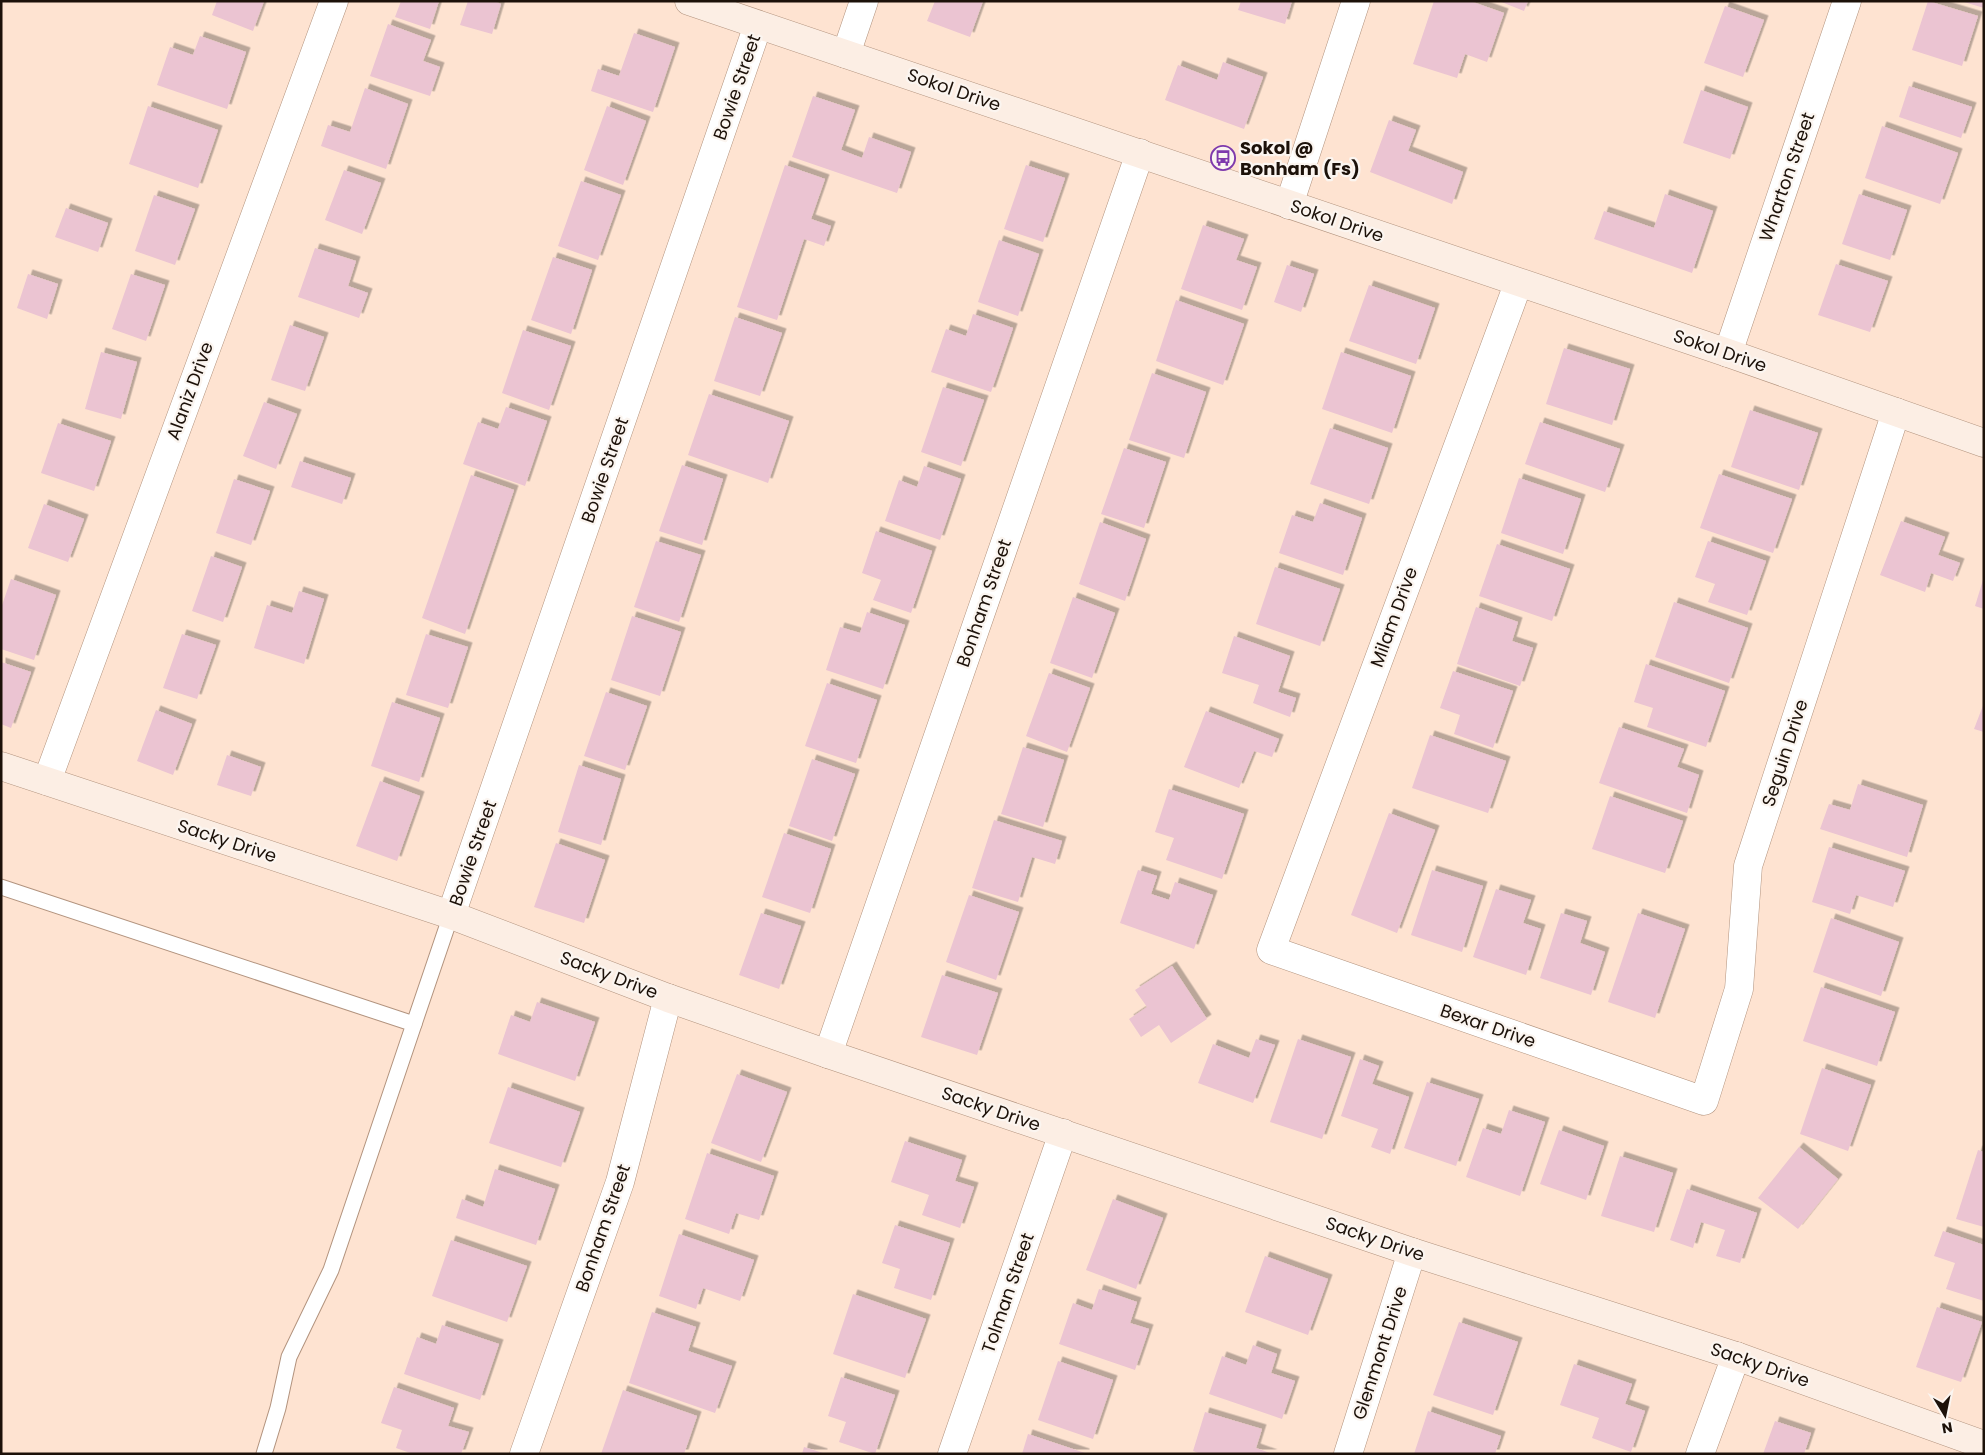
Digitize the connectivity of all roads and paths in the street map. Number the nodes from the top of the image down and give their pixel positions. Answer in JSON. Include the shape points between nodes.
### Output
{"nodes":[{"id":1,"x":334,"y":1,"type":"edge"},
{"id":2,"x":689,"y":1,"type":"edge"},
{"id":3,"x":864,"y":1,"type":"edge"},
{"id":4,"x":1356,"y":1,"type":"edge"},
{"id":5,"x":1847,"y":1,"type":"edge"},
{"id":6,"x":758,"y":25,"type":"junction"},
{"id":7,"x":846,"y":54,"type":"junction"},
{"id":8,"x":1140,"y":154,"type":"junction"},
{"id":9,"x":1289,"y":205,"type":"junction"},
{"id":10,"x":1518,"y":284,"type":"junction"},
{"id":11,"x":1728,"y":353,"type":"junction"},
{"id":12,"x":1896,"y":412,"type":"junction"},
{"id":13,"x":1984,"y":443,"type":"edge"},
{"id":14,"x":1,"y":766,"type":"edge"},
{"id":15,"x":47,"y":781,"type":"junction"},
{"id":16,"x":1,"y":887,"type":"edge"},
{"id":17,"x":451,"y":915,"type":"junction"},
{"id":18,"x":1271,"y":950,"type":"joint"},
{"id":19,"x":668,"y":998,"type":"junction"},
{"id":20,"x":414,"y":1024,"type":"junction"},
{"id":21,"x":828,"y":1054,"type":"junction"},
{"id":22,"x":1704,"y":1101,"type":"joint"},
{"id":23,"x":1064,"y":1133,"type":"junction"},
{"id":24,"x":1412,"y":1252,"type":"junction"},
{"id":25,"x":1736,"y":1356,"type":"junction"},
{"id":26,"x":1984,"y":1445,"type":"edge"},
{"id":27,"x":264,"y":1454,"type":"edge"},
{"id":28,"x":524,"y":1454,"type":"edge"},
{"id":29,"x":952,"y":1454,"type":"edge"},
{"id":30,"x":1348,"y":1454,"type":"edge"},
{"id":31,"x":1700,"y":1454,"type":"edge"}],
"edges":[{"from":1,"to":15,"type":"street","name":"Alaniz Drive"},
{"from":2,"to":6,"type":"street","name":"Sokol Drive"},
{"from":3,"to":7,"type":"street"},
{"from":4,"to":9,"type":"street"},
{"from":5,"to":11,"type":"street","name":"Wharton Street"},
{"from":6,"to":7,"type":"street","name":"Sokol Drive"},
{"from":6,"to":17,"type":"street","name":"Bowie Street"},
{"from":7,"to":8,"type":"street","name":"Sokol Drive"},
{"from":8,"to":9,"type":"street","name":"Sokol Drive"},
{"from":8,"to":21,"type":"street","name":"Bonham Street"},
{"from":9,"to":10,"type":"street","name":"Sokol Drive"},
{"from":10,"to":11,"type":"street","name":"Sokol Drive"},
{"from":10,"to":18,"type":"street","name":"Milam Drive"},
{"from":11,"to":12,"type":"street","name":"Sokol Drive"},
{"from":12,"to":13,"type":"street","name":"Sokol Drive"},
{"from":12,"to":22,"type":"street","name":"Seguin Drive","via":[[1748,866],[1739,989]]},
{"from":14,"to":15,"type":"street","name":"Sacky Drive"},
{"from":15,"to":17,"type":"street","name":"Sacky Drive"},
{"from":16,"to":20,"type":"lane"},
{"from":17,"to":19,"type":"street","name":"Sacky Drive"},
{"from":17,"to":20,"type":"lane"},
{"from":18,"to":22,"type":"street","name":"Bexar Drive"},
{"from":19,"to":21,"type":"street","name":"Sacky Drive"},
{"from":19,"to":28,"type":"street","name":"Bonham Street","via":[[620,1182]]},
{"from":20,"to":27,"type":"lane","via":[[331,1270],[289,1357]]},
{"from":21,"to":23,"type":"street","name":"Sacky Drive"},
{"from":23,"to":24,"type":"street","name":"Sacky Drive"},
{"from":23,"to":29,"type":"street","name":"Tolman Street"},
{"from":24,"to":25,"type":"street","name":"Sacky Drive"},
{"from":24,"to":30,"type":"street","name":"Glenmont Drive"},
{"from":25,"to":26,"type":"street","name":"Sacky Drive"},
{"from":25,"to":31,"type":"street"}]}
